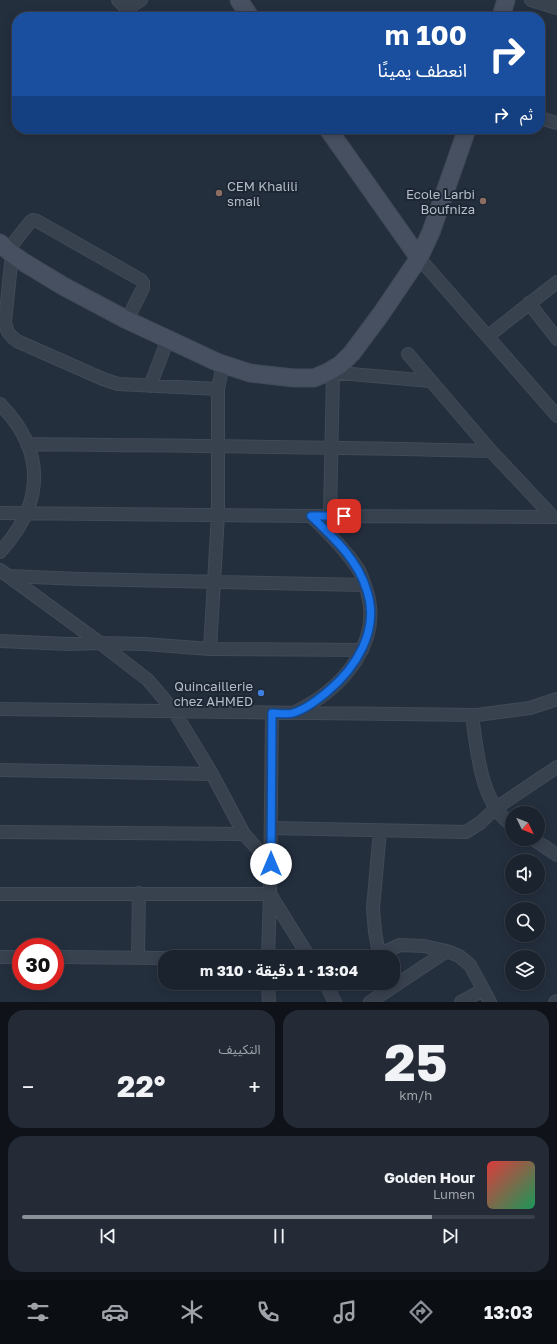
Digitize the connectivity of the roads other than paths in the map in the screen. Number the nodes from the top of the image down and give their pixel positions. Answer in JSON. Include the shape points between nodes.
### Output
{"nodes":[{"id":1,"x":118,"y":0,"type":"edge"},
{"id":2,"x":141,"y":0,"type":"edge"},
{"id":3,"x":239,"y":0,"type":"edge"},
{"id":4,"x":506,"y":0,"type":"edge"},
{"id":5,"x":531,"y":0,"type":"edge"},
{"id":6,"x":557,"y":8,"type":"edge"},
{"id":7,"x":247,"y":12,"type":"edge"},
{"id":8,"x":502,"y":12,"type":"edge"},
{"id":9,"x":545,"y":119,"type":"edge"},
{"id":10,"x":556,"y":121,"type":"edge"},
{"id":11,"x":332,"y":134,"type":"edge"},
{"id":12,"x":464,"y":134,"type":"edge"},
{"id":13,"x":6,"y":249,"type":"edge"},
{"id":14,"x":419,"y":258,"type":"junction"},
{"id":15,"x":557,"y":282,"type":"edge"},
{"id":16,"x":529,"y":303,"type":"junction"},
{"id":17,"x":127,"y":320,"type":"junction"},
{"id":18,"x":4,"y":335,"type":"edge"},
{"id":19,"x":488,"y":336,"type":"junction"},
{"id":20,"x":168,"y":339,"type":"junction"},
{"id":21,"x":557,"y":339,"type":"edge"},
{"id":22,"x":408,"y":354,"type":"dead end"},
{"id":23,"x":223,"y":364,"type":"junction"},
{"id":24,"x":330,"y":372,"type":"junction"},
{"id":25,"x":431,"y":381,"type":"junction"},
{"id":26,"x":150,"y":386,"type":"junction"},
{"id":27,"x":218,"y":389,"type":"junction"},
{"id":28,"x":0,"y":404,"type":"edge"},
{"id":29,"x":557,"y":416,"type":"edge"},
{"id":30,"x":27,"y":444,"type":"junction"},
{"id":31,"x":217,"y":447,"type":"junction"},
{"id":32,"x":331,"y":447,"type":"junction"},
{"id":33,"x":491,"y":451,"type":"junction"},
{"id":34,"x":0,"y":513,"type":"edge"},
{"id":35,"x":27,"y":513,"type":"junction"},
{"id":36,"x":218,"y":515,"type":"junction"},
{"id":37,"x":311,"y":516,"type":"junction"},
{"id":38,"x":330,"y":516,"type":"junction"},
{"id":39,"x":555,"y":517,"type":"edge"},
{"id":40,"x":0,"y":552,"type":"edge"},
{"id":41,"x":4,"y":573,"type":"edge"},
{"id":42,"x":214,"y":582,"type":"junction"},
{"id":43,"x":365,"y":586,"type":"junction"},
{"id":44,"x":0,"y":641,"type":"edge"},
{"id":45,"x":100,"y":643,"type":"junction"},
{"id":46,"x":210,"y":649,"type":"junction"},
{"id":47,"x":362,"y":650,"type":"junction"},
{"id":48,"x":557,"y":699,"type":"edge"},
{"id":49,"x":0,"y":709,"type":"edge"},
{"id":50,"x":174,"y":710,"type":"junction"},
{"id":51,"x":272,"y":713,"type":"junction"},
{"id":52,"x":292,"y":713,"type":"junction"},
{"id":53,"x":472,"y":715,"type":"junction"},
{"id":54,"x":0,"y":770,"type":"edge"},
{"id":55,"x":556,"y":770,"type":"edge"},
{"id":56,"x":212,"y":774,"type":"junction"},
{"id":57,"x":496,"y":808,"type":"junction"},
{"id":58,"x":505,"y":819,"type":"edge"},
{"id":59,"x":271,"y":828,"type":"junction"},
{"id":60,"x":380,"y":831,"type":"junction"},
{"id":61,"x":0,"y":832,"type":"edge"},
{"id":62,"x":244,"y":834,"type":"junction"},
{"id":63,"x":544,"y":846,"type":"edge"},
{"id":64,"x":557,"y":855,"type":"edge"},
{"id":65,"x":271,"y":864,"type":"junction"},
{"id":66,"x":139,"y":893,"type":"junction"},
{"id":67,"x":0,"y":894,"type":"edge"},
{"id":68,"x":270,"y":894,"type":"junction"},
{"id":69,"x":268,"y":950,"type":"edge"},
{"id":70,"x":305,"y":950,"type":"edge"},
{"id":71,"x":376,"y":950,"type":"edge"},
{"id":72,"x":388,"y":950,"type":"edge"},
{"id":73,"x":447,"y":951,"type":"junction"},
{"id":74,"x":0,"y":957,"type":"edge"},
{"id":75,"x":12,"y":957,"type":"edge"},
{"id":76,"x":64,"y":957,"type":"edge"},
{"id":77,"x":138,"y":958,"type":"junction"},
{"id":78,"x":158,"y":958,"type":"edge"},
{"id":79,"x":268,"y":990,"type":"edge"},
{"id":80,"x":329,"y":990,"type":"edge"},
{"id":81,"x":483,"y":990,"type":"junction"},
{"id":82,"x":269,"y":1002,"type":"edge"},
{"id":83,"x":335,"y":1002,"type":"edge"},
{"id":84,"x":370,"y":1002,"type":"edge"},
{"id":85,"x":461,"y":1002,"type":"edge"},
{"id":86,"x":490,"y":1002,"type":"edge"}],
"edges":[{"from":1,"to":2,"type":"street","via":[[125,7]]},
{"from":3,"to":7,"type":"main road"},
{"from":4,"to":8,"type":"main road"},
{"from":5,"to":6,"type":"street"},
{"from":9,"to":10,"type":"street"},
{"from":11,"to":14,"type":"main road"},
{"from":12,"to":14,"type":"main road","via":[[431,232]]},
{"from":13,"to":17,"type":"main road","via":[[63,286]]},
{"from":13,"to":17,"type":"street","via":[[30,222],[38,221],[141,280],[142,288]]},
{"from":13,"to":18,"type":"street"},
{"from":14,"to":19,"type":"street"},
{"from":14,"to":24,"type":"main road","via":[[352,353]]},
{"from":15,"to":16,"type":"street"},
{"from":16,"to":19,"type":"street"},
{"from":16,"to":21,"type":"street"},
{"from":17,"to":20,"type":"main road"},
{"from":18,"to":26,"type":"street","via":[[103,379],[118,384]]},
{"from":19,"to":29,"type":"street"},
{"from":20,"to":23,"type":"main road"},
{"from":20,"to":26,"type":"street"},
{"from":22,"to":25,"type":"street"},
{"from":23,"to":24,"type":"main road","via":[[250,372],[294,378],[314,378]]},
{"from":23,"to":27,"type":"street"},
{"from":24,"to":25,"type":"street"},
{"from":24,"to":32,"type":"street"},
{"from":25,"to":33,"type":"street"},
{"from":26,"to":27,"type":"street"},
{"from":27,"to":31,"type":"street"},
{"from":28,"to":30,"type":"street","via":[[22,431]]},
{"from":30,"to":31,"type":"street"},
{"from":30,"to":35,"type":"street","via":[[34,472],[34,494]]},
{"from":31,"to":32,"type":"street"},
{"from":31,"to":36,"type":"street"},
{"from":32,"to":33,"type":"street"},
{"from":32,"to":38,"type":"street"},
{"from":33,"to":39,"type":"street"},
{"from":34,"to":35,"type":"street"},
{"from":35,"to":36,"type":"street"},
{"from":35,"to":40,"type":"street"},
{"from":36,"to":37,"type":"street"},
{"from":36,"to":42,"type":"street"},
{"from":37,"to":38,"type":"street"},
{"from":37,"to":43,"type":"street","via":[[345,551],[359,570]]},
{"from":38,"to":39,"type":"street"},
{"from":41,"to":42,"type":"street","via":[[80,580]]},
{"from":41,"to":45,"type":"street"},
{"from":42,"to":43,"type":"street"},
{"from":42,"to":46,"type":"street"},
{"from":43,"to":47,"type":"street","via":[[371,610]]},
{"from":44,"to":45,"type":"street"},
{"from":45,"to":46,"type":"street"},
{"from":45,"to":50,"type":"street","via":[[148,680]]},
{"from":46,"to":47,"type":"street"},
{"from":47,"to":52,"type":"street","via":[[337,684],[308,706]]},
{"from":48,"to":53,"type":"street","via":[[530,708]]},
{"from":49,"to":50,"type":"street"},
{"from":50,"to":51,"type":"street"},
{"from":50,"to":56,"type":"street"},
{"from":51,"to":52,"type":"street"},
{"from":51,"to":59,"type":"street"},
{"from":52,"to":53,"type":"street"},
{"from":53,"to":57,"type":"street","via":[[479,760],[487,789]]},
{"from":54,"to":56,"type":"street"},
{"from":55,"to":57,"type":"street"},
{"from":56,"to":62,"type":"street"},
{"from":57,"to":58,"type":"street"},
{"from":57,"to":60,"type":"street","via":[[466,832]]},
{"from":59,"to":60,"type":"street"},
{"from":59,"to":65,"type":"street"},
{"from":60,"to":71,"type":"street","via":[[373,908]]},
{"from":61,"to":62,"type":"street"},
{"from":62,"to":65,"type":"street"},
{"from":63,"to":64,"type":"street"},
{"from":65,"to":68,"type":"street"},
{"from":66,"to":67,"type":"street"},
{"from":66,"to":68,"type":"street"},
{"from":66,"to":77,"type":"street"},
{"from":68,"to":69,"type":"street"},
{"from":68,"to":70,"type":"street"},
{"from":72,"to":73,"type":"street","via":[[400,945],[424,946]]},
{"from":73,"to":81,"type":"street","via":[[470,965]]},
{"from":73,"to":84,"type":"street"},
{"from":74,"to":75,"type":"street"},
{"from":76,"to":77,"type":"street"},
{"from":77,"to":78,"type":"street"},
{"from":79,"to":82,"type":"street"},
{"from":80,"to":83,"type":"street"},
{"from":81,"to":85,"type":"street"},
{"from":81,"to":86,"type":"street"}]}
